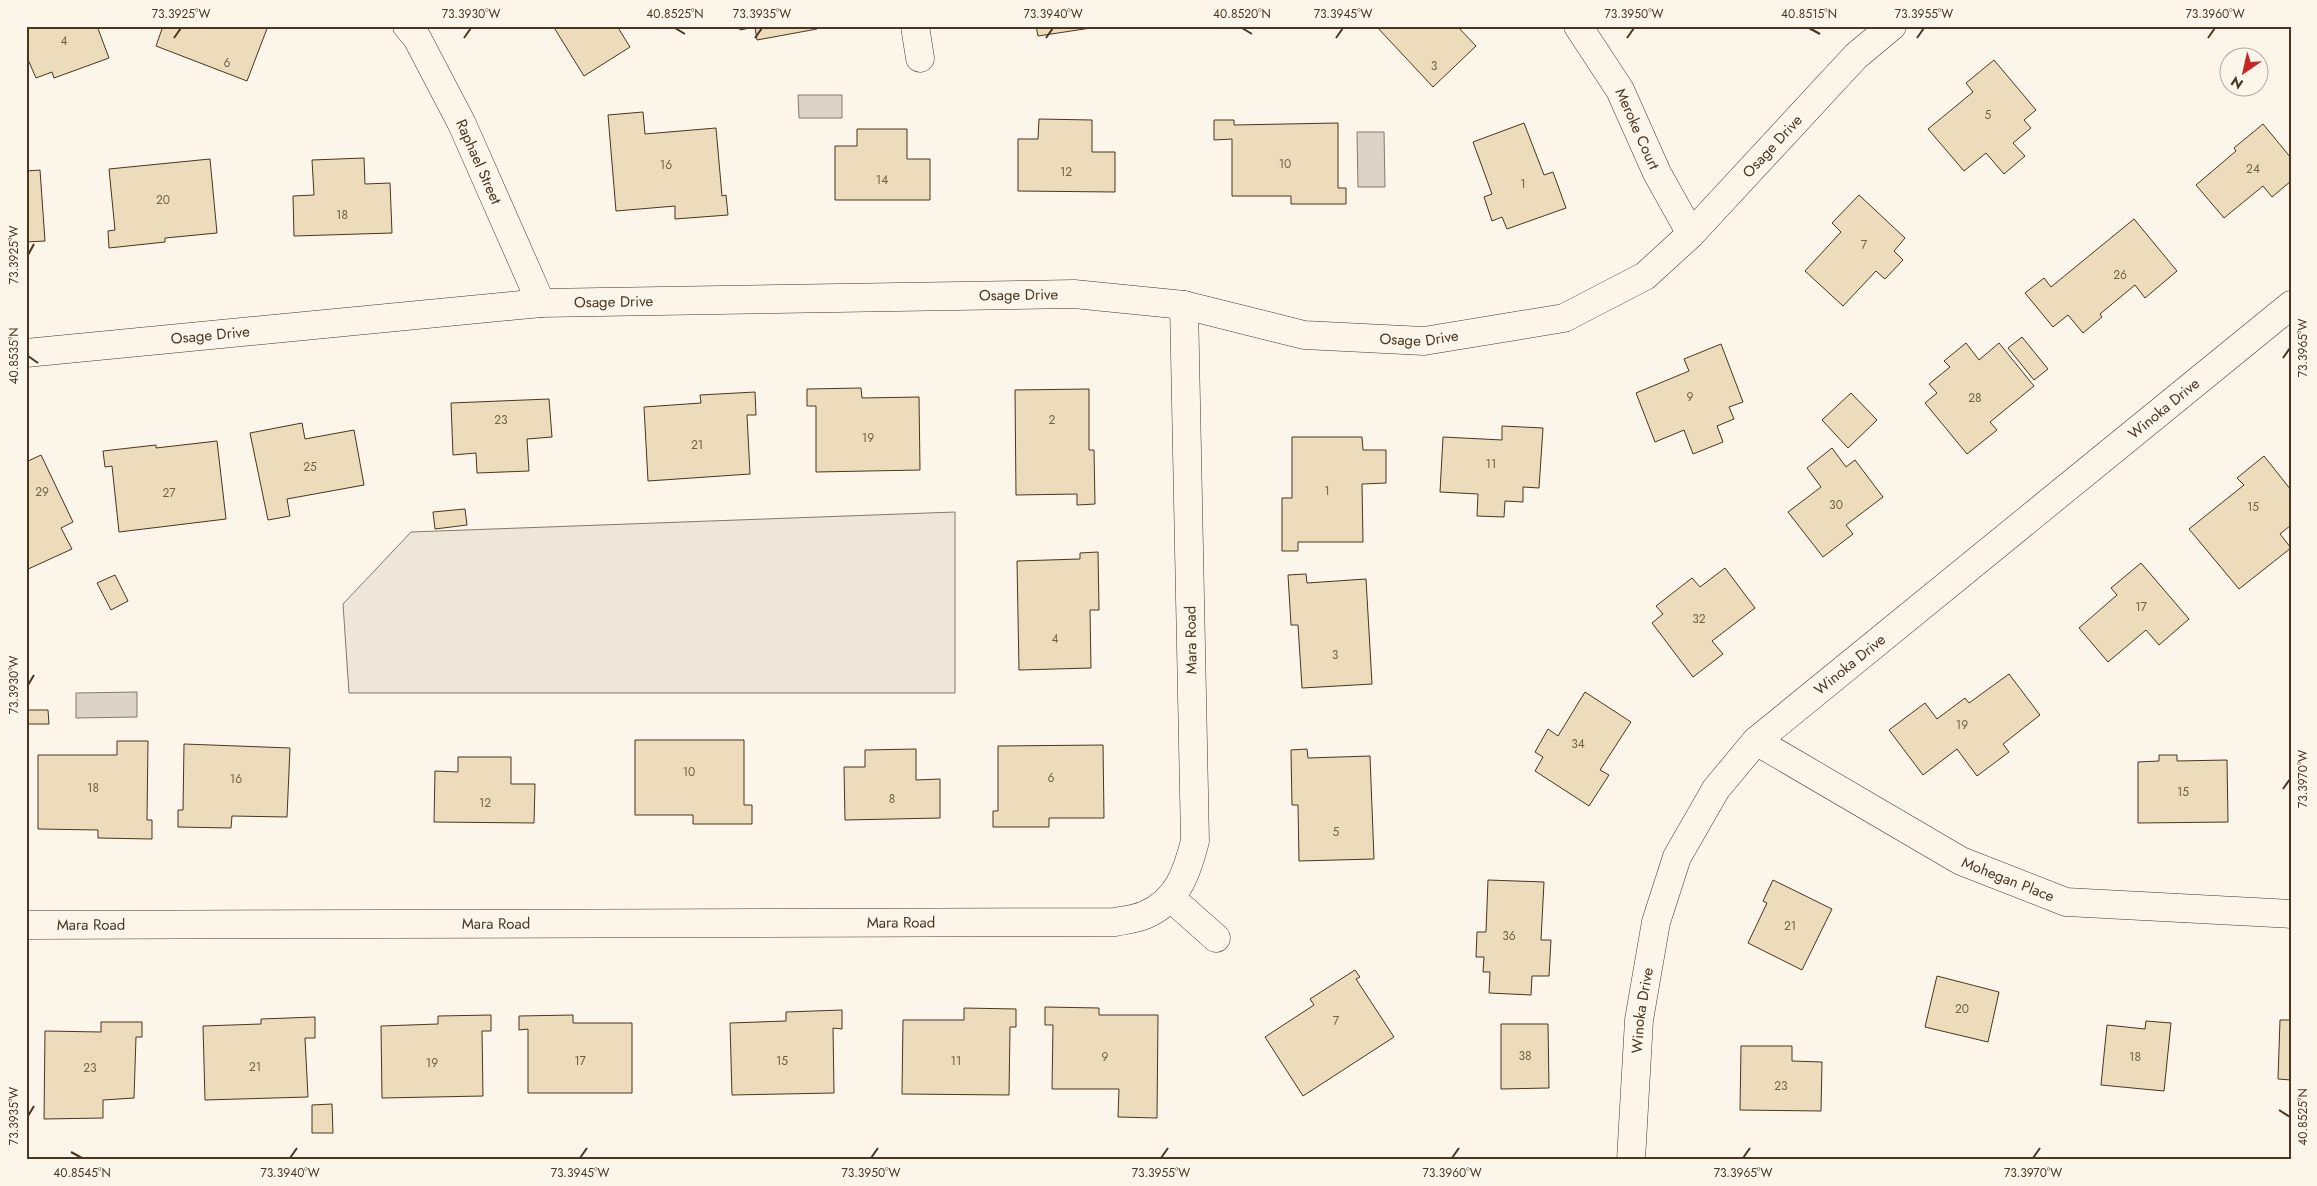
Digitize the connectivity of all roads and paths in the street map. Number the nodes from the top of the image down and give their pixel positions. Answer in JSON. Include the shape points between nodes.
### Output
{"nodes":[{"id":1,"x":407,"y":26,"type":"edge"},
{"id":2,"x":914,"y":26,"type":"edge"},
{"id":3,"x":1578,"y":26,"type":"edge"},
{"id":4,"x":1892,"y":26,"type":"edge"},
{"id":5,"x":920,"y":58,"type":"dead end"},
{"id":6,"x":1691,"y":234,"type":"junction"},
{"id":7,"x":541,"y":303,"type":"junction"},
{"id":8,"x":1184,"y":305,"type":"junction"},
{"id":9,"x":2291,"y":305,"type":"edge"},
{"id":10,"x":26,"y":353,"type":"edge"},
{"id":11,"x":1756,"y":741,"type":"junction"},
{"id":12,"x":1171,"y":898,"type":"junction"},
{"id":13,"x":2291,"y":914,"type":"edge"},
{"id":14,"x":26,"y":925,"type":"edge"},
{"id":15,"x":1216,"y":938,"type":"dead end"},
{"id":16,"x":1631,"y":1160,"type":"edge"}],
"edges":[{"from":1,"to":7,"type":"street","name":"Raphael Street","via":[[417,38],[462,124]]},
{"from":2,"to":5,"type":"street"},
{"from":3,"to":6,"type":"street","name":"Meroke Court","via":[[1620,90],[1657,173]]},
{"from":4,"to":6,"type":"street","name":"Osage Drive","via":[[1856,56]]},
{"from":6,"to":8,"type":"street","name":"Osage Drive","via":[[1645,276],[1564,318],[1424,341],[1304,335]]},
{"from":7,"to":8,"type":"street","name":"Osage Drive","via":[[1074,294]]},
{"from":7,"to":10,"type":"street","name":"Osage Drive"},
{"from":8,"to":12,"type":"street","name":"Mara Road","via":[[1195,841],[1188,870]]},
{"from":9,"to":11,"type":"street","name":"Winoka Drive"},
{"from":11,"to":13,"type":"street","name":"Mohegan Place","via":[[1961,861],[2066,902]]},
{"from":11,"to":16,"type":"street","name":"Winoka Drive","via":[[1716,789],[1677,856],[1656,922],[1639,1020]]},
{"from":12,"to":14,"type":"street","name":"Mara Road","via":[[1146,915],[1115,922]]},
{"from":12,"to":15,"type":"street"}]}
